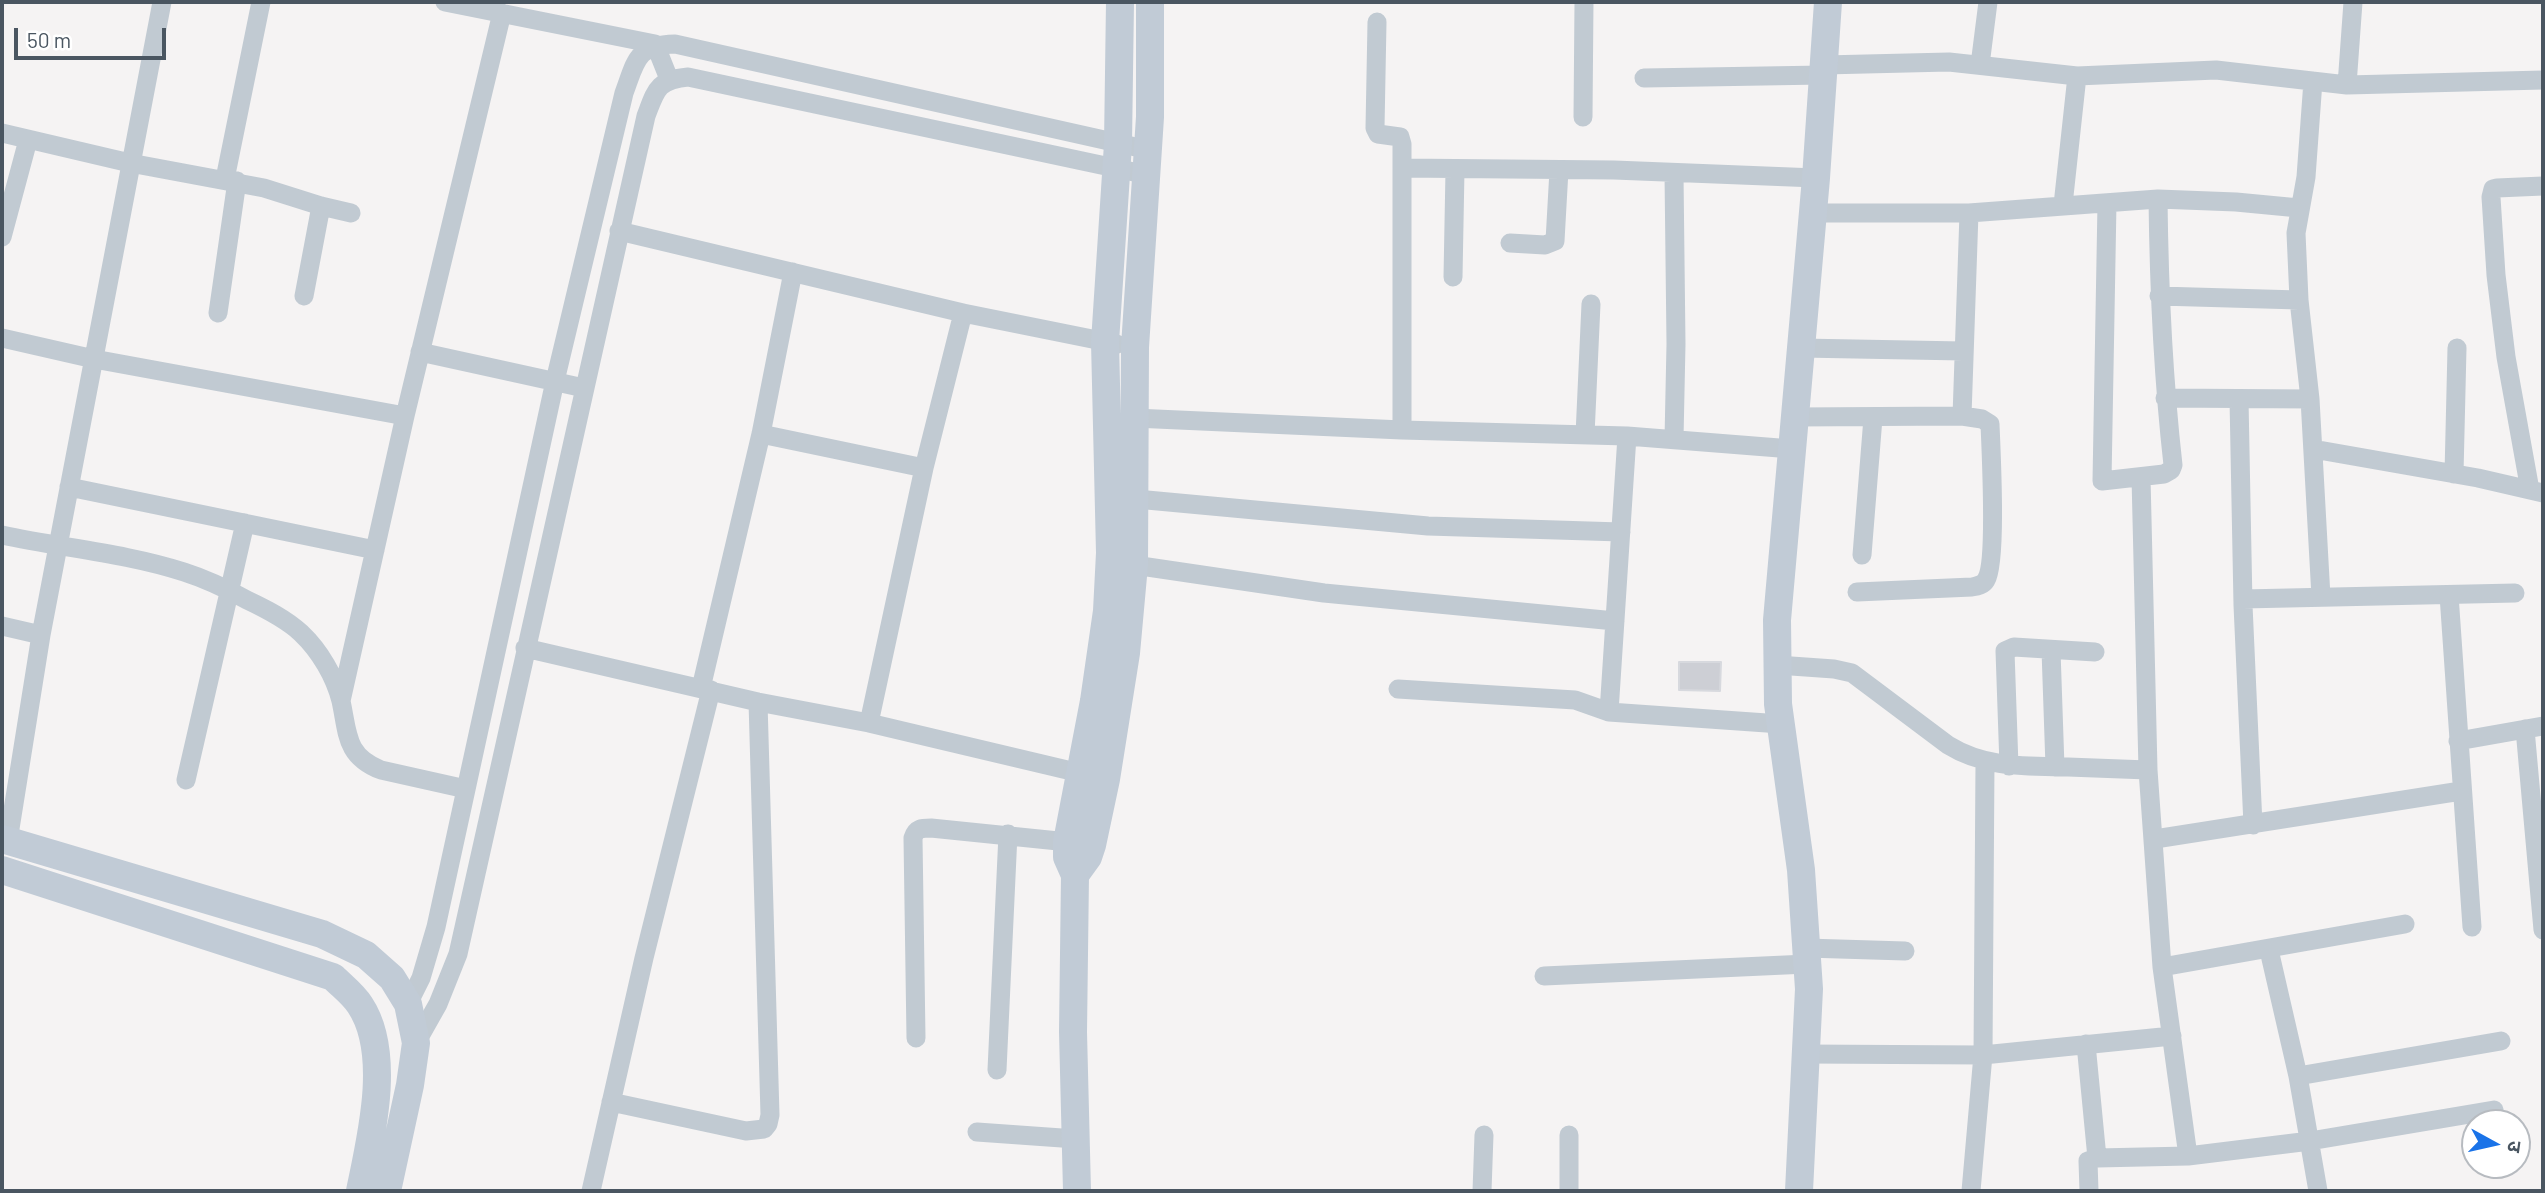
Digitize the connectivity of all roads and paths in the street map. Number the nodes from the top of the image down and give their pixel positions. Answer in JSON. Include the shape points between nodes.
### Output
{"nodes":[{"id":1,"x":162,"y":2,"type":"edge"},
{"id":2,"x":261,"y":2,"type":"edge"},
{"id":3,"x":445,"y":2,"type":"edge"},
{"id":4,"x":1120,"y":2,"type":"edge"},
{"id":5,"x":1150,"y":2,"type":"edge"},
{"id":6,"x":1584,"y":2,"type":"edge"},
{"id":7,"x":1828,"y":2,"type":"edge"},
{"id":8,"x":1988,"y":2,"type":"edge"},
{"id":9,"x":2353,"y":2,"type":"edge"},
{"id":10,"x":502,"y":13,"type":"junction"},
{"id":11,"x":1377,"y":22,"type":"dead end"},
{"id":12,"x":655,"y":44,"type":"junction"},
{"id":13,"x":1980,"y":65,"type":"junction"},
{"id":14,"x":1823,"y":70,"type":"junction"},
{"id":15,"x":2077,"y":76,"type":"junction"},
{"id":16,"x":1644,"y":78,"type":"dead end"},
{"id":17,"x":669,"y":79,"type":"junction"},
{"id":18,"x":2543,"y":80,"type":"edge"},
{"id":19,"x":2313,"y":81,"type":"junction"},
{"id":20,"x":2347,"y":85,"type":"junction"},
{"id":21,"x":1583,"y":117,"type":"dead end"},
{"id":22,"x":2,"y":133,"type":"edge"},
{"id":23,"x":28,"y":140,"type":"junction"},
{"id":24,"x":1117,"y":156,"type":"junction"},
{"id":25,"x":130,"y":163,"type":"junction"},
{"id":26,"x":1148,"y":163,"type":"junction"},
{"id":27,"x":1402,"y":169,"type":"junction"},
{"id":28,"x":1454,"y":170,"type":"junction"},
{"id":29,"x":1559,"y":170,"type":"junction"},
{"id":30,"x":1674,"y":174,"type":"junction"},
{"id":31,"x":1816,"y":178,"type":"junction"},
{"id":32,"x":231,"y":180,"type":"junction"},
{"id":33,"x":2543,"y":186,"type":"edge"},
{"id":34,"x":2158,"y":199,"type":"junction"},
{"id":35,"x":2107,"y":203,"type":"junction"},
{"id":36,"x":2063,"y":205,"type":"junction"},
{"id":37,"x":321,"y":206,"type":"junction"},
{"id":38,"x":2299,"y":208,"type":"junction"},
{"id":39,"x":351,"y":213,"type":"dead end"},
{"id":40,"x":1813,"y":213,"type":"junction"},
{"id":41,"x":1969,"y":213,"type":"junction"},
{"id":42,"x":620,"y":231,"type":"junction"},
{"id":43,"x":2,"y":237,"type":"edge"},
{"id":44,"x":1510,"y":243,"type":"dead end"},
{"id":45,"x":793,"y":272,"type":"junction"},
{"id":46,"x":1453,"y":278,"type":"dead end"},
{"id":47,"x":304,"y":296,"type":"dead end"},
{"id":48,"x":2159,"y":296,"type":"junction"},
{"id":49,"x":2299,"y":300,"type":"junction"},
{"id":50,"x":1591,"y":304,"type":"dead end"},
{"id":51,"x":218,"y":313,"type":"dead end"},
{"id":52,"x":963,"y":313,"type":"junction"},
{"id":53,"x":2,"y":338,"type":"edge"},
{"id":54,"x":1105,"y":342,"type":"junction"},
{"id":55,"x":1135,"y":347,"type":"junction"},
{"id":56,"x":1801,"y":348,"type":"junction"},
{"id":57,"x":2457,"y":348,"type":"dead end"},
{"id":58,"x":1963,"y":351,"type":"junction"},
{"id":59,"x":420,"y":352,"type":"junction"},
{"id":60,"x":94,"y":359,"type":"junction"},
{"id":61,"x":555,"y":381,"type":"junction"},
{"id":62,"x":584,"y":388,"type":"junction"},
{"id":63,"x":2165,"y":398,"type":"junction"},
{"id":64,"x":2239,"y":399,"type":"junction"},
{"id":65,"x":2310,"y":400,"type":"junction"},
{"id":66,"x":405,"y":416,"type":"junction"},
{"id":67,"x":1962,"y":416,"type":"junction"},
{"id":68,"x":1795,"y":417,"type":"junction"},
{"id":69,"x":1134,"y":418,"type":"junction"},
{"id":70,"x":1873,"y":418,"type":"junction"},
{"id":71,"x":1402,"y":429,"type":"junction"},
{"id":72,"x":761,"y":434,"type":"junction"},
{"id":73,"x":1585,"y":435,"type":"junction"},
{"id":74,"x":1627,"y":436,"type":"junction"},
{"id":75,"x":1674,"y":439,"type":"junction"},
{"id":76,"x":1792,"y":449,"type":"junction"},
{"id":77,"x":2313,"y":450,"type":"junction"},
{"id":78,"x":924,"y":468,"type":"junction"},
{"id":79,"x":2454,"y":474,"type":"junction"},
{"id":80,"x":2141,"y":477,"type":"junction"},
{"id":81,"x":69,"y":487,"type":"junction"},
{"id":82,"x":2537,"y":492,"type":"edge"},
{"id":83,"x":1136,"y":499,"type":"junction"},
{"id":84,"x":245,"y":523,"type":"junction"},
{"id":85,"x":1621,"y":532,"type":"junction"},
{"id":86,"x":2,"y":535,"type":"edge"},
{"id":87,"x":58,"y":547,"type":"junction"},
{"id":88,"x":375,"y":550,"type":"junction"},
{"id":89,"x":1862,"y":555,"type":"dead end"},
{"id":90,"x":1135,"y":565,"type":"junction"},
{"id":91,"x":230,"y":591,"type":"junction"},
{"id":92,"x":1857,"y":592,"type":"dead end"},
{"id":93,"x":2515,"y":593,"type":"dead end"},
{"id":94,"x":2449,"y":595,"type":"junction"},
{"id":95,"x":2321,"y":597,"type":"junction"},
{"id":96,"x":2243,"y":599,"type":"junction"},
{"id":97,"x":1615,"y":621,"type":"junction"},
{"id":98,"x":2,"y":625,"type":"edge"},
{"id":99,"x":41,"y":635,"type":"junction"},
{"id":100,"x":525,"y":648,"type":"junction"},
{"id":101,"x":2051,"y":650,"type":"junction"},
{"id":102,"x":1114,"y":651,"type":"junction"},
{"id":103,"x":2095,"y":652,"type":"dead end"},
{"id":104,"x":1777,"y":665,"type":"junction"},
{"id":105,"x":706,"y":689,"type":"junction"},
{"id":106,"x":1398,"y":689,"type":"dead end"},
{"id":107,"x":341,"y":701,"type":"junction"},
{"id":108,"x":758,"y":702,"type":"junction"},
{"id":109,"x":1106,"y":703,"type":"junction"},
{"id":110,"x":1609,"y":712,"type":"junction"},
{"id":111,"x":869,"y":723,"type":"junction"},
{"id":112,"x":1781,"y":724,"type":"junction"},
{"id":113,"x":2534,"y":728,"type":"edge"},
{"id":114,"x":2458,"y":741,"type":"junction"},
{"id":115,"x":1985,"y":762,"type":"junction"},
{"id":116,"x":2009,"y":766,"type":"junction"},
{"id":117,"x":2055,"y":767,"type":"junction"},
{"id":118,"x":2148,"y":770,"type":"junction"},
{"id":119,"x":1080,"y":773,"type":"junction"},
{"id":120,"x":187,"y":780,"type":"dead end"},
{"id":121,"x":466,"y":789,"type":"junction"},
{"id":122,"x":2461,"y":791,"type":"junction"},
{"id":123,"x":2253,"y":825,"type":"junction"},
{"id":124,"x":1008,"y":834,"type":"junction"},
{"id":125,"x":2155,"y":839,"type":"junction"},
{"id":126,"x":5,"y":840,"type":"edge"},
{"id":127,"x":1079,"y":843,"type":"junction"},
{"id":128,"x":2,"y":870,"type":"edge"},
{"id":129,"x":2405,"y":924,"type":"dead end"},
{"id":130,"x":2472,"y":927,"type":"dead end"},
{"id":131,"x":2543,"y":930,"type":"edge"},
{"id":132,"x":2269,"y":950,"type":"junction"},
{"id":133,"x":1905,"y":951,"type":"dead end"},
{"id":134,"x":1807,"y":956,"type":"junction"},
{"id":135,"x":2162,"y":967,"type":"junction"},
{"id":136,"x":1544,"y":976,"type":"dead end"},
{"id":137,"x":408,"y":1004,"type":"junction"},
{"id":138,"x":2172,"y":1036,"type":"junction"},
{"id":139,"x":916,"y":1038,"type":"dead end"},
{"id":140,"x":2501,"y":1041,"type":"dead end"},
{"id":141,"x":416,"y":1043,"type":"junction"},
{"id":142,"x":2086,"y":1044,"type":"junction"},
{"id":143,"x":1805,"y":1054,"type":"junction"},
{"id":144,"x":1983,"y":1055,"type":"junction"},
{"id":145,"x":997,"y":1070,"type":"dead end"},
{"id":146,"x":2298,"y":1076,"type":"junction"},
{"id":147,"x":611,"y":1102,"type":"junction"},
{"id":148,"x":2461,"y":1116,"type":"edge"},
{"id":149,"x":977,"y":1132,"type":"dead end"},
{"id":150,"x":1484,"y":1135,"type":"dead end"},
{"id":151,"x":1570,"y":1135,"type":"dead end"},
{"id":152,"x":1076,"y":1139,"type":"junction"},
{"id":153,"x":2309,"y":1141,"type":"junction"},
{"id":154,"x":2188,"y":1156,"type":"junction"},
{"id":155,"x":2097,"y":1158,"type":"junction"},
{"id":156,"x":360,"y":1191,"type":"edge"},
{"id":157,"x":387,"y":1191,"type":"edge"},
{"id":158,"x":591,"y":1191,"type":"edge"},
{"id":159,"x":1077,"y":1191,"type":"edge"},
{"id":160,"x":1482,"y":1191,"type":"edge"},
{"id":161,"x":1569,"y":1191,"type":"edge"},
{"id":162,"x":1799,"y":1191,"type":"edge"},
{"id":163,"x":1971,"y":1191,"type":"edge"},
{"id":164,"x":2089,"y":1191,"type":"edge"},
{"id":165,"x":2318,"y":1191,"type":"edge"}],
"edges":[{"from":1,"to":25,"type":"street"},
{"from":2,"to":32,"type":"street"},
{"from":3,"to":10,"type":"street"},
{"from":4,"to":24,"type":"street"},
{"from":5,"to":26,"type":"street"},
{"from":6,"to":21,"type":"street"},
{"from":7,"to":14,"type":"street"},
{"from":8,"to":13,"type":"street"},
{"from":9,"to":20,"type":"street"},
{"from":10,"to":12,"type":"street"},
{"from":10,"to":59,"type":"street"},
{"from":11,"to":27,"type":"street","via":[[1375,128],[1378,134],[1402,140]]},
{"from":12,"to":17,"type":"street"},
{"from":12,"to":24,"type":"street","via":[[675,44]]},
{"from":12,"to":61,"type":"street","via":[[641,52],[624,93]]},
{"from":13,"to":14,"type":"street","via":[[1923,61]]},
{"from":13,"to":15,"type":"street"},
{"from":14,"to":16,"type":"street"},
{"from":14,"to":31,"type":"street"},
{"from":15,"to":19,"type":"street","via":[[2216,70]]},
{"from":15,"to":36,"type":"street"},
{"from":17,"to":24,"type":"street","via":[[688,77]]},
{"from":17,"to":42,"type":"street","via":[[655,93],[646,116]]},
{"from":18,"to":20,"type":"street"},
{"from":19,"to":20,"type":"street"},
{"from":19,"to":38,"type":"street","via":[[2306,177]]},
{"from":22,"to":23,"type":"street"},
{"from":23,"to":25,"type":"street"},
{"from":23,"to":43,"type":"street"},
{"from":24,"to":26,"type":"street"},
{"from":24,"to":54,"type":"street"},
{"from":25,"to":32,"type":"street"},
{"from":25,"to":60,"type":"street"},
{"from":26,"to":55,"type":"street"},
{"from":27,"to":28,"type":"street"},
{"from":27,"to":71,"type":"street"},
{"from":28,"to":29,"type":"street"},
{"from":28,"to":46,"type":"street"},
{"from":29,"to":30,"type":"street"},
{"from":29,"to":44,"type":"street","via":[[1555,241],[1545,245]]},
{"from":30,"to":31,"type":"street"},
{"from":30,"to":75,"type":"street"},
{"from":31,"to":40,"type":"street"},
{"from":32,"to":37,"type":"street"},
{"from":32,"to":51,"type":"street"},
{"from":33,"to":82,"type":"street","via":[[2491,192],[2506,357]]},
{"from":34,"to":35,"type":"street"},
{"from":34,"to":38,"type":"street"},
{"from":34,"to":48,"type":"street"},
{"from":35,"to":36,"type":"street"},
{"from":35,"to":80,"type":"street","via":[[2102,481]]},
{"from":36,"to":41,"type":"street"},
{"from":37,"to":39,"type":"street"},
{"from":37,"to":47,"type":"street"},
{"from":38,"to":49,"type":"street"},
{"from":40,"to":41,"type":"street"},
{"from":40,"to":56,"type":"street"},
{"from":41,"to":58,"type":"street"},
{"from":42,"to":45,"type":"street"},
{"from":42,"to":62,"type":"street"},
{"from":45,"to":52,"type":"street"},
{"from":45,"to":72,"type":"street"},
{"from":48,"to":49,"type":"street"},
{"from":48,"to":63,"type":"street"},
{"from":49,"to":65,"type":"street"},
{"from":50,"to":73,"type":"street"},
{"from":52,"to":54,"type":"street"},
{"from":52,"to":78,"type":"street"},
{"from":53,"to":60,"type":"street"},
{"from":54,"to":55,"type":"street"},
{"from":54,"to":102,"type":"street"},
{"from":55,"to":69,"type":"street"},
{"from":56,"to":58,"type":"street"},
{"from":56,"to":68,"type":"street"},
{"from":57,"to":79,"type":"street"},
{"from":58,"to":67,"type":"street"},
{"from":59,"to":61,"type":"street"},
{"from":59,"to":66,"type":"street"},
{"from":60,"to":66,"type":"street"},
{"from":60,"to":81,"type":"street"},
{"from":61,"to":62,"type":"street"},
{"from":61,"to":121,"type":"street"},
{"from":62,"to":100,"type":"street"},
{"from":63,"to":64,"type":"street"},
{"from":63,"to":80,"type":"street","via":[[2171,470]]},
{"from":64,"to":65,"type":"street"},
{"from":64,"to":96,"type":"street"},
{"from":65,"to":77,"type":"street"},
{"from":66,"to":88,"type":"street"},
{"from":67,"to":70,"type":"street"},
{"from":67,"to":92,"type":"street","via":[[1990,424],[1992,502],[1986,581],[1972,587]]},
{"from":68,"to":70,"type":"street"},
{"from":68,"to":76,"type":"street"},
{"from":69,"to":71,"type":"street"},
{"from":69,"to":83,"type":"street"},
{"from":70,"to":89,"type":"street"},
{"from":71,"to":73,"type":"street"},
{"from":72,"to":78,"type":"street"},
{"from":72,"to":105,"type":"street"},
{"from":73,"to":74,"type":"street"},
{"from":74,"to":75,"type":"street"},
{"from":74,"to":85,"type":"street"},
{"from":75,"to":76,"type":"street"},
{"from":76,"to":104,"type":"street"},
{"from":77,"to":79,"type":"street"},
{"from":77,"to":95,"type":"street"},
{"from":78,"to":111,"type":"street"},
{"from":79,"to":82,"type":"street"},
{"from":80,"to":118,"type":"street"},
{"from":81,"to":84,"type":"street"},
{"from":81,"to":87,"type":"street"},
{"from":83,"to":85,"type":"street","via":[[1429,526]]},
{"from":83,"to":90,"type":"street"},
{"from":84,"to":88,"type":"street"},
{"from":84,"to":91,"type":"street"},
{"from":85,"to":97,"type":"street"},
{"from":86,"to":87,"type":"street"},
{"from":87,"to":91,"type":"street","via":[[158,565]]},
{"from":87,"to":99,"type":"street"},
{"from":88,"to":107,"type":"street"},
{"from":90,"to":97,"type":"street","via":[[1324,593]]},
{"from":90,"to":102,"type":"street"},
{"from":91,"to":107,"type":"street","via":[[301,633],[332,674]]},
{"from":91,"to":120,"type":"street"},
{"from":93,"to":94,"type":"street"},
{"from":94,"to":95,"type":"street"},
{"from":94,"to":114,"type":"street"},
{"from":95,"to":96,"type":"street"},
{"from":96,"to":123,"type":"street"},
{"from":97,"to":110,"type":"street"},
{"from":98,"to":99,"type":"street"},
{"from":99,"to":126,"type":"street"},
{"from":100,"to":105,"type":"street"},
{"from":100,"to":141,"type":"street","via":[[458,954]]},
{"from":101,"to":103,"type":"street"},
{"from":101,"to":116,"type":"street","via":[[2014,647],[2005,651]]},
{"from":101,"to":117,"type":"street"},
{"from":102,"to":109,"type":"street"},
{"from":104,"to":112,"type":"street"},
{"from":104,"to":115,"type":"street","via":[[1852,673],[1948,745]]},
{"from":105,"to":108,"type":"street"},
{"from":105,"to":147,"type":"street"},
{"from":106,"to":110,"type":"street","via":[[1575,700]]},
{"from":107,"to":121,"type":"street","via":[[350,743],[369,765]]},
{"from":108,"to":111,"type":"street"},
{"from":108,"to":147,"type":"street","via":[[768,1124],[764,1129],[746,1131]]},
{"from":109,"to":119,"type":"street"},
{"from":109,"to":127,"type":"street"},
{"from":110,"to":112,"type":"street"},
{"from":111,"to":119,"type":"street"},
{"from":112,"to":134,"type":"street","via":[[1801,870]]},
{"from":113,"to":114,"type":"street"},
{"from":113,"to":131,"type":"street"},
{"from":114,"to":122,"type":"street"},
{"from":115,"to":116,"type":"street"},
{"from":115,"to":144,"type":"street"},
{"from":116,"to":117,"type":"street"},
{"from":117,"to":118,"type":"street"},
{"from":118,"to":125,"type":"street"},
{"from":119,"to":127,"type":"street"},
{"from":121,"to":137,"type":"street","via":[[436,927]]},
{"from":122,"to":123,"type":"street"},
{"from":122,"to":130,"type":"street"},
{"from":123,"to":125,"type":"street"},
{"from":124,"to":127,"type":"street"},
{"from":124,"to":139,"type":"street","via":[[925,828],[915,832]]},
{"from":124,"to":145,"type":"street"},
{"from":125,"to":135,"type":"street"},
{"from":126,"to":137,"type":"street","via":[[321,934],[366,955],[392,978]]},
{"from":127,"to":152,"type":"street","via":[[1088,857],[1075,875]]},
{"from":128,"to":156,"type":"street","via":[[333,977],[360,1004],[373,1034],[372,1131]]},
{"from":129,"to":132,"type":"street"},
{"from":132,"to":135,"type":"street"},
{"from":132,"to":146,"type":"street"},
{"from":133,"to":134,"type":"street"},
{"from":134,"to":136,"type":"street"},
{"from":134,"to":143,"type":"street"},
{"from":135,"to":138,"type":"street"},
{"from":137,"to":141,"type":"street"},
{"from":138,"to":142,"type":"street"},
{"from":138,"to":154,"type":"street"},
{"from":140,"to":146,"type":"street"},
{"from":141,"to":157,"type":"street"},
{"from":142,"to":144,"type":"street"},
{"from":142,"to":155,"type":"street"},
{"from":143,"to":144,"type":"street"},
{"from":143,"to":162,"type":"street"},
{"from":144,"to":163,"type":"street"},
{"from":146,"to":153,"type":"street"},
{"from":147,"to":158,"type":"street"},
{"from":148,"to":153,"type":"street"},
{"from":149,"to":152,"type":"street"},
{"from":150,"to":160,"type":"street"},
{"from":151,"to":161,"type":"street"},
{"from":152,"to":159,"type":"street"},
{"from":153,"to":154,"type":"street"},
{"from":153,"to":165,"type":"street"},
{"from":154,"to":155,"type":"street"},
{"from":155,"to":164,"type":"street","via":[[2088,1161]]}]}
